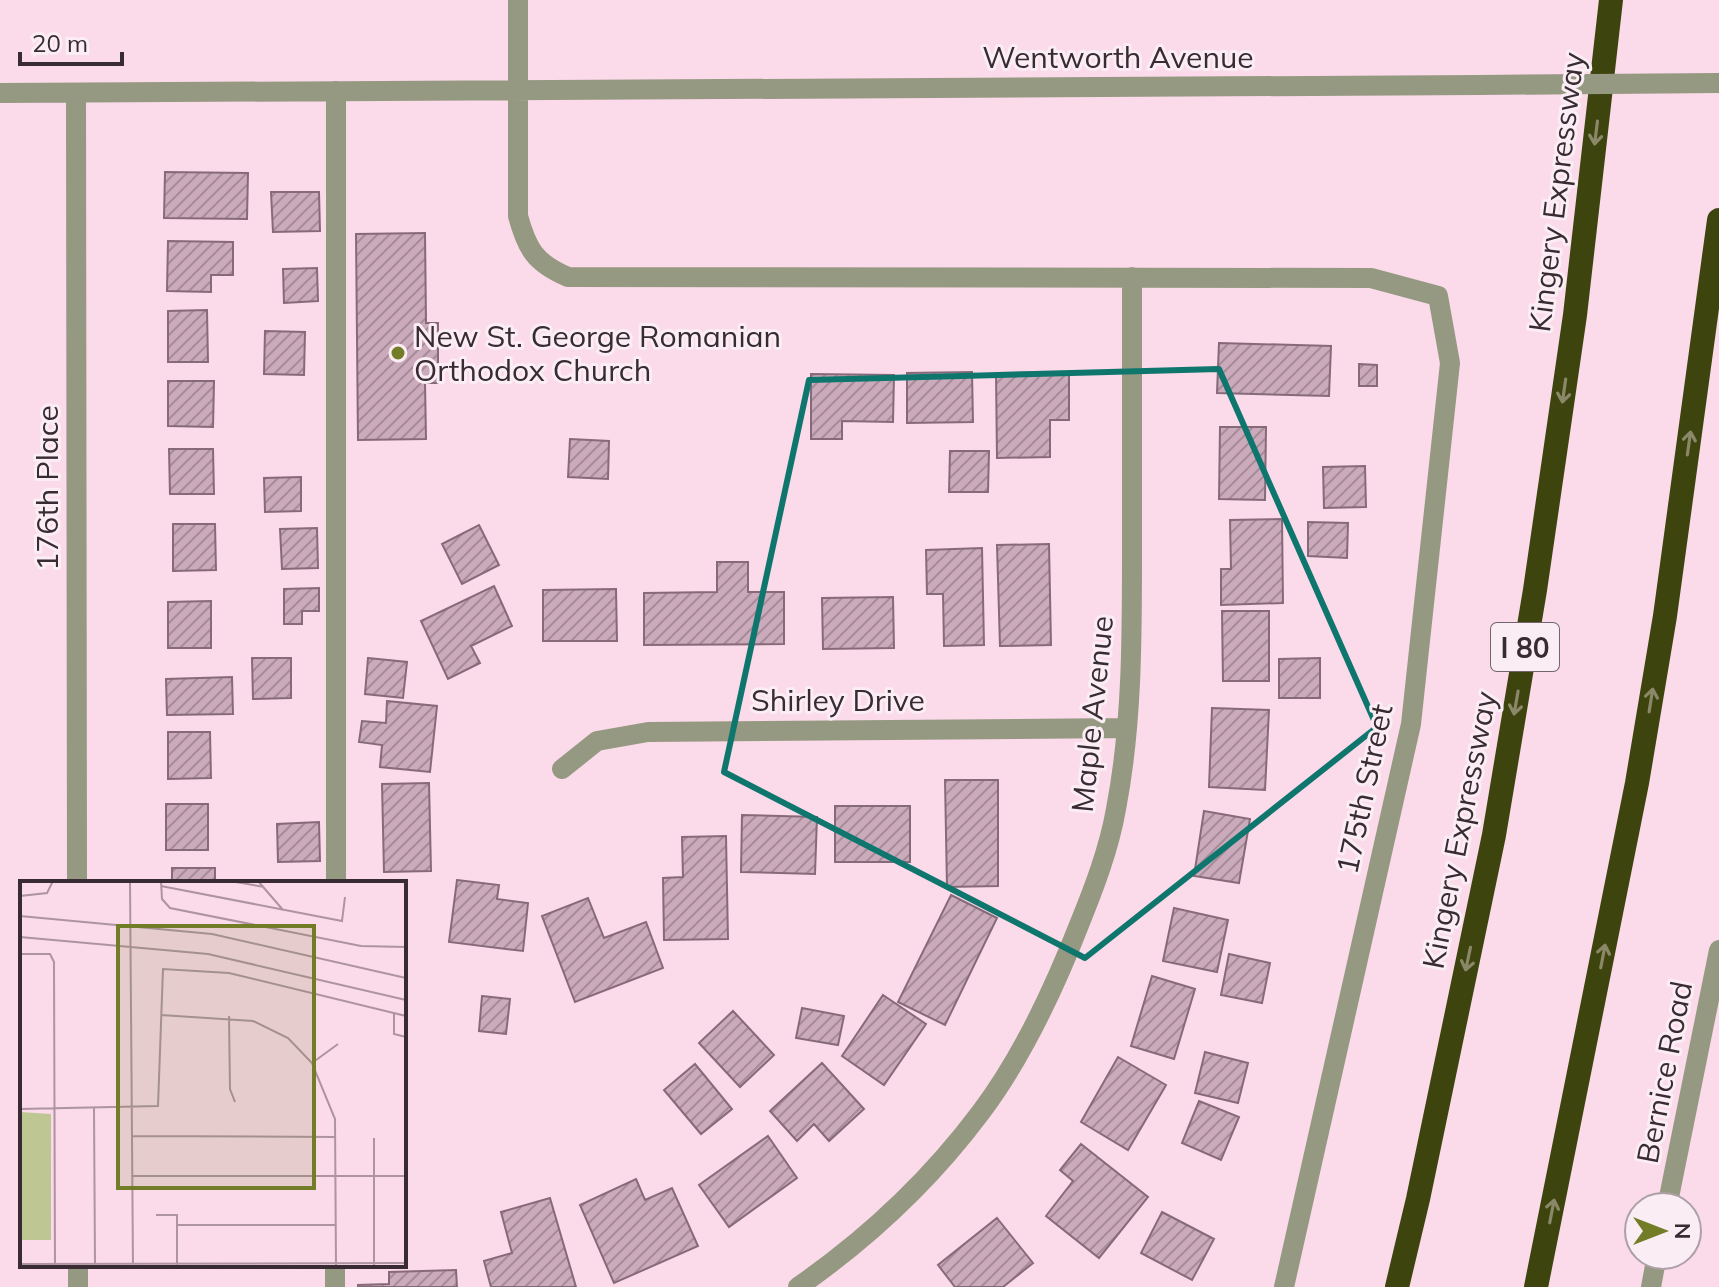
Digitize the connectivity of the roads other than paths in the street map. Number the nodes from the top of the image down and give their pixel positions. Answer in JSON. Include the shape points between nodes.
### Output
{"nodes":[{"id":1,"x":518,"y":0,"type":"edge"},
{"id":2,"x":1611,"y":0,"type":"edge"},
{"id":3,"x":1719,"y":83,"type":"edge"},
{"id":4,"x":517,"y":90,"type":"junction"},
{"id":5,"x":336,"y":91,"type":"junction"},
{"id":6,"x":0,"y":93,"type":"edge"},
{"id":7,"x":76,"y":93,"type":"junction"},
{"id":8,"x":1719,"y":220,"type":"edge"},
{"id":9,"x":1132,"y":277,"type":"junction"},
{"id":10,"x":1126,"y":728,"type":"junction"},
{"id":11,"x":562,"y":769,"type":"dead end"},
{"id":12,"x":77,"y":881,"type":"edge"},
{"id":13,"x":336,"y":881,"type":"edge"},
{"id":14,"x":1719,"y":950,"type":"edge"},
{"id":15,"x":1670,"y":1191,"type":"edge"},
{"id":16,"x":826,"y":1279,"type":"edge"},
{"id":17,"x":798,"y":1287,"type":"edge"},
{"id":18,"x":1284,"y":1287,"type":"edge"},
{"id":19,"x":1397,"y":1287,"type":"edge"},
{"id":20,"x":1536,"y":1287,"type":"edge"}],
"edges":[{"from":1,"to":4,"type":"street"},
{"from":2,"to":19,"type":"highway","name":"Kingery Expressway","number":"I 80","one_way":true,"via":[[1575,315],[1494,835]]},
{"from":3,"to":4,"type":"street","name":"Wentworth Avenue","bridge":true},
{"from":4,"to":5,"type":"street","name":"Wentworth Avenue"},
{"from":4,"to":9,"type":"street","via":[[516,195],[524,239],[536,258],[568,277]]},
{"from":5,"to":7,"type":"street","name":"Wentworth Avenue"},
{"from":5,"to":13,"type":"street"},
{"from":6,"to":7,"type":"street","name":"Wentworth Avenue"},
{"from":7,"to":12,"type":"street","name":"176th Place"},
{"from":20,"to":8,"type":"highway","one_way":true,"via":[[1640,768]]},
{"from":9,"to":10,"type":"street","name":"Maple Avenue","via":[[1132,630]]},
{"from":9,"to":18,"type":"street","name":"175th Street","via":[[1371,278],[1438,296],[1450,363],[1411,724]]},
{"from":10,"to":11,"type":"street","name":"Shirley Drive","via":[[648,732],[597,741]]},
{"from":10,"to":16,"type":"street","name":"Maple Avenue","via":[[1116,811],[1095,884],[1062,968],[1023,1044],[982,1111],[933,1170]]},
{"from":14,"to":15,"type":"street","name":"Bernice Road"},
{"from":16,"to":17,"type":"street","name":"Maple Avenue"}]}
